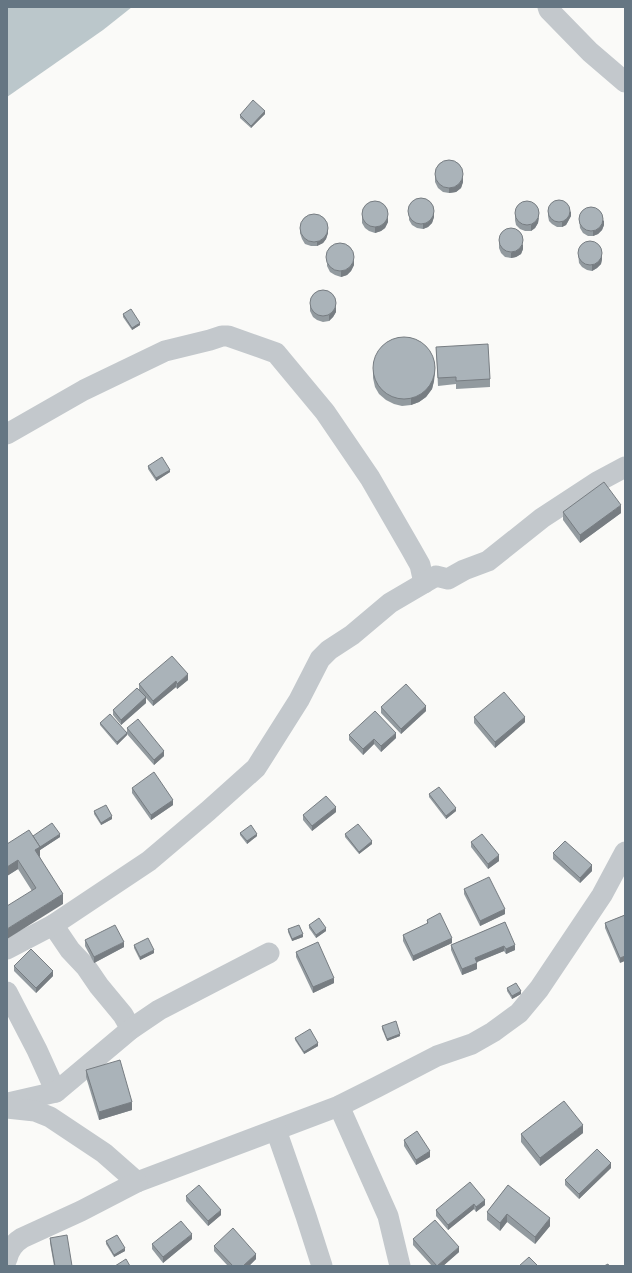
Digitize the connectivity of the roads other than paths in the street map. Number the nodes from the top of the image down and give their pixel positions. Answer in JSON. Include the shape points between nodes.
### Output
{"nodes":[{"id":1,"x":548,"y":7,"type":"edge"},
{"id":2,"x":625,"y":82,"type":"edge"},
{"id":3,"x":7,"y":434,"type":"edge"},
{"id":4,"x":625,"y":467,"type":"edge"},
{"id":5,"x":424,"y":584,"type":"junction"},
{"id":6,"x":625,"y":852,"type":"edge"},
{"id":7,"x":53,"y":925,"type":"junction"},
{"id":8,"x":7,"y":949,"type":"edge"},
{"id":9,"x":269,"y":952,"type":"dead end"},
{"id":10,"x":7,"y":992,"type":"edge"},
{"id":11,"x":131,"y":1029,"type":"junction"},
{"id":12,"x":56,"y":1092,"type":"junction"},
{"id":13,"x":7,"y":1103,"type":"edge"},
{"id":14,"x":338,"y":1106,"type":"junction"},
{"id":15,"x":7,"y":1108,"type":"edge"},
{"id":16,"x":276,"y":1130,"type":"junction"},
{"id":17,"x":137,"y":1182,"type":"junction"},
{"id":18,"x":7,"y":1259,"type":"edge"},
{"id":19,"x":322,"y":1266,"type":"edge"},
{"id":20,"x":400,"y":1266,"type":"edge"}],
"edges":[{"from":1,"to":2,"type":"street","via":[[590,52]]},
{"from":3,"to":5,"type":"street","via":[[84,390],[165,351],[228,336],[276,353],[325,412],[370,478],[412,549],[420,565]]},
{"from":4,"to":5,"type":"street","via":[[542,518],[488,561],[448,579],[436,576]]},
{"from":5,"to":7,"type":"street","via":[[390,603],[320,659],[299,700],[256,768],[149,861]]},
{"from":6,"to":14,"type":"street","via":[[602,895],[539,989],[519,1013],[472,1044],[437,1056]]},
{"from":7,"to":8,"type":"street"},
{"from":7,"to":11,"type":"street"},
{"from":9,"to":11,"type":"street","via":[[159,1010]]},
{"from":10,"to":12,"type":"street"},
{"from":11,"to":12,"type":"street"},
{"from":12,"to":13,"type":"street"},
{"from":14,"to":16,"type":"street"},
{"from":14,"to":20,"type":"street","via":[[388,1216]]},
{"from":15,"to":17,"type":"street","via":[[35,1111],[50,1117],[104,1154]]},
{"from":16,"to":17,"type":"street"},
{"from":16,"to":19,"type":"street"},
{"from":17,"to":18,"type":"street","via":[[22,1238],[8,1251]]}]}
